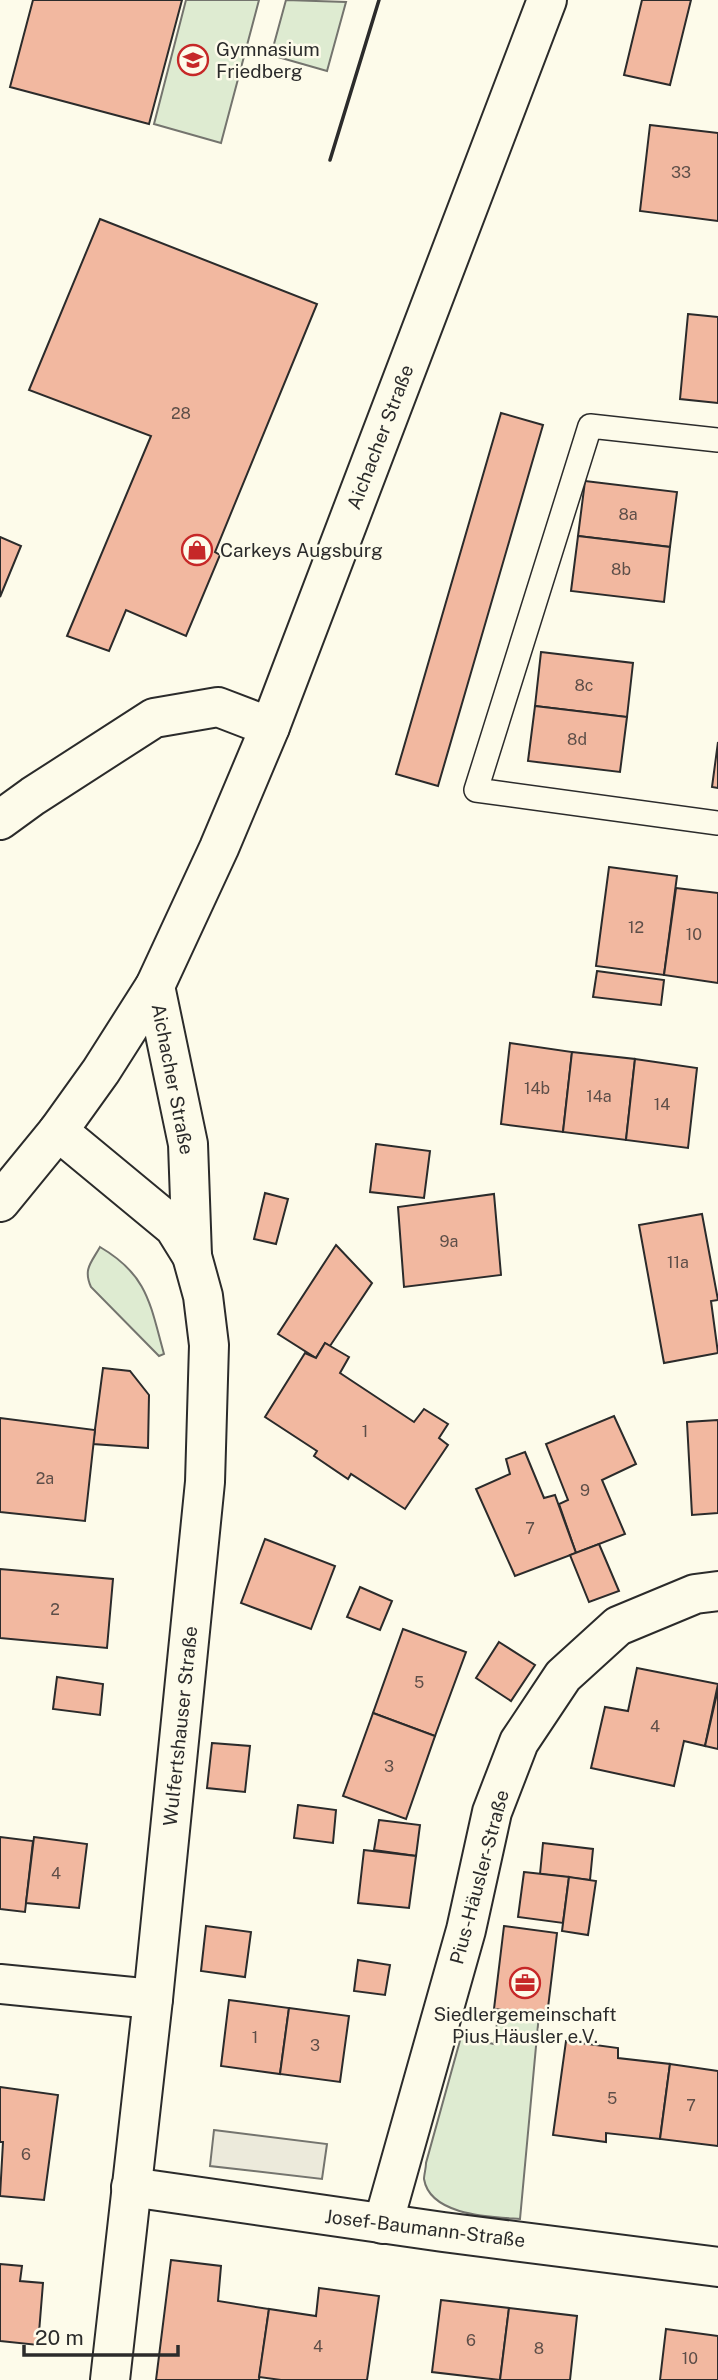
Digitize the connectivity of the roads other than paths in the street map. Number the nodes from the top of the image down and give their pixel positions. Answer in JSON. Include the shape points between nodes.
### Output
{"nodes":[{"id":1,"x":547,"y":0,"type":"edge"},
{"id":2,"x":718,"y":440,"type":"edge"},
{"id":3,"x":270,"y":727,"type":"junction"},
{"id":4,"x":0,"y":820,"type":"edge"},
{"id":5,"x":718,"y":823,"type":"edge"},
{"id":6,"x":155,"y":986,"type":"junction"},
{"id":7,"x":58,"y":1131,"type":"junction"},
{"id":8,"x":0,"y":1202,"type":"edge"},
{"id":9,"x":192,"y":1256,"type":"junction"},
{"id":10,"x":718,"y":1591,"type":"edge"},
{"id":11,"x":0,"y":1984,"type":"edge"},
{"id":12,"x":153,"y":1999,"type":"junction"},
{"id":13,"x":131,"y":2187,"type":"junction"},
{"id":14,"x":383,"y":2224,"type":"junction"},
{"id":15,"x":718,"y":2267,"type":"edge"},
{"id":16,"x":110,"y":2380,"type":"edge"}],
"edges":[{"from":1,"to":3,"type":"main road","name":"Aichacher Straße"},
{"from":2,"to":5,"type":"lane","via":[[590,426],[476,790]]},
{"from":3,"to":4,"type":"main road","via":[[218,707],[154,718]]},
{"from":3,"to":6,"type":"main road","name":"Aichacher Straße"},
{"from":6,"to":7,"type":"main road","name":"Aichacher Straße"},
{"from":6,"to":9,"type":"main road","name":"Aichacher Straße","via":[[188,1143]]},
{"from":7,"to":8,"type":"main road","name":"Aichacher Straße"},
{"from":7,"to":9,"type":"main road","name":"Wulfertshauser Straße","via":[[174,1227]]},
{"from":9,"to":12,"type":"main road","name":"Wulfertshauser Straße","via":[[209,1345],[208,1434]]},
{"from":10,"to":14,"type":"main road","name":"Pius-Häusler-Straße","via":[[695,1594],[618,1626],[563,1676],[519,1742],[492,1812],[466,1930]]},
{"from":11,"to":12,"type":"main road"},
{"from":12,"to":13,"type":"main road","name":"Wulfertshauser Straße"},
{"from":13,"to":14,"type":"main road","name":"Josef-Baumann-Straße"},
{"from":13,"to":16,"type":"main road","name":"Wulfertshauser Straße"},
{"from":14,"to":15,"type":"main road","name":"Josef-Baumann-Straße"}]}
